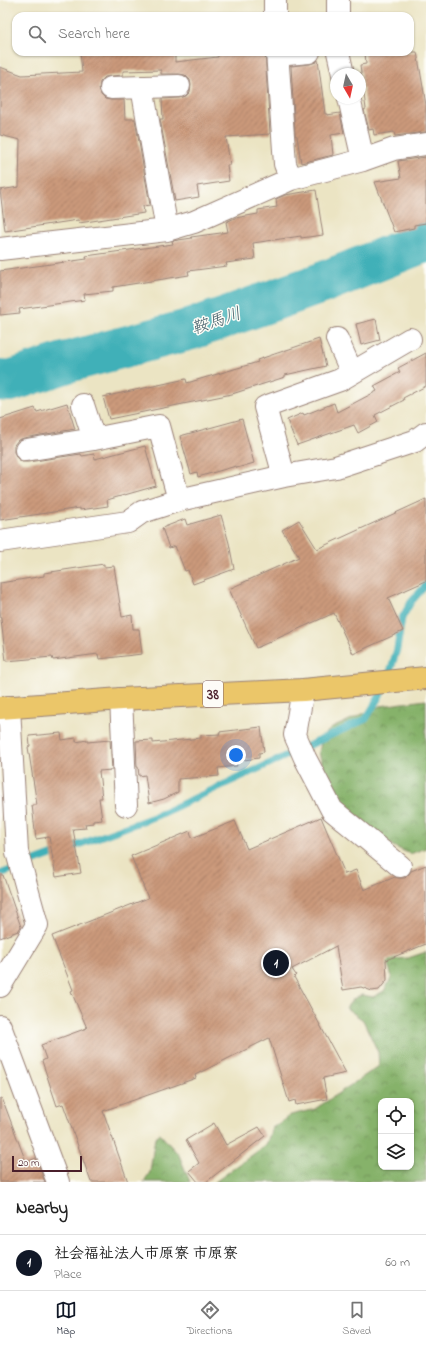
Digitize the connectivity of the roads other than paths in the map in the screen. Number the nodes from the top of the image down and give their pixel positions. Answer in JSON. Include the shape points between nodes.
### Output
{"nodes":[{"id":1,"x":275,"y":0,"type":"edge"},
{"id":2,"x":338,"y":0,"type":"edge"},
{"id":3,"x":275,"y":12,"type":"edge"},
{"id":4,"x":338,"y":12,"type":"edge"},
{"id":5,"x":277,"y":56,"type":"edge"},
{"id":6,"x":339,"y":56,"type":"edge"},
{"id":7,"x":342,"y":68,"type":"edge"},
{"id":8,"x":179,"y":86,"type":"dead end"},
{"id":9,"x":142,"y":87,"type":"junction"},
{"id":10,"x":111,"y":88,"type":"dead end"},
{"id":11,"x":350,"y":104,"type":"edge"},
{"id":12,"x":426,"y":144,"type":"edge"},
{"id":13,"x":363,"y":160,"type":"junction"},
{"id":14,"x":291,"y":179,"type":"junction"},
{"id":15,"x":167,"y":230,"type":"junction"},
{"id":16,"x":0,"y":249,"type":"edge"},
{"id":17,"x":337,"y":339,"type":"dead end"},
{"id":18,"x":410,"y":339,"type":"dead end"},
{"id":19,"x":352,"y":373,"type":"junction"},
{"id":20,"x":83,"y":405,"type":"dead end"},
{"id":21,"x":426,"y":434,"type":"edge"},
{"id":22,"x":94,"y":439,"type":"junction"},
{"id":23,"x":26,"y":450,"type":"dead end"},
{"id":24,"x":284,"y":476,"type":"junction"},
{"id":25,"x":179,"y":500,"type":"junction"},
{"id":26,"x":0,"y":542,"type":"edge"},
{"id":27,"x":426,"y":678,"type":"edge"},
{"id":28,"x":303,"y":690,"type":"junction"},
{"id":29,"x":121,"y":699,"type":"junction"},
{"id":30,"x":4,"y":708,"type":"edge"},
{"id":31,"x":126,"y":806,"type":"dead end"},
{"id":32,"x":400,"y":866,"type":"dead end"},
{"id":33,"x":0,"y":986,"type":"edge"},
{"id":34,"x":0,"y":1026,"type":"edge"},
{"id":35,"x":58,"y":1182,"type":"edge"}],
"edges":[{"from":1,"to":3,"type":"street"},
{"from":2,"to":4,"type":"street"},
{"from":5,"to":14,"type":"street","via":[[285,164]]},
{"from":6,"to":7,"type":"street"},
{"from":8,"to":9,"type":"street"},
{"from":9,"to":10,"type":"street"},
{"from":9,"to":15,"type":"street"},
{"from":11,"to":13,"type":"street"},
{"from":12,"to":13,"type":"street","via":[[394,149]]},
{"from":13,"to":14,"type":"street"},
{"from":14,"to":15,"type":"street","via":[[194,222]]},
{"from":15,"to":16,"type":"street"},
{"from":17,"to":19,"type":"street"},
{"from":18,"to":19,"type":"street"},
{"from":19,"to":24,"type":"street","via":[[340,380],[265,407]]},
{"from":20,"to":22,"type":"street"},
{"from":21,"to":24,"type":"street","via":[[415,441],[336,467]]},
{"from":22,"to":23,"type":"street"},
{"from":22,"to":25,"type":"street","via":[[159,426]]},
{"from":24,"to":25,"type":"street"},
{"from":25,"to":26,"type":"street","via":[[142,512],[128,522]]},
{"from":27,"to":28,"type":"main road","number":"38"},
{"from":28,"to":29,"type":"main road","number":"38"},
{"from":28,"to":32,"type":"street","via":[[295,735],[332,810]]},
{"from":29,"to":30,"type":"main road","number":"38"},
{"from":29,"to":31,"type":"street"},
{"from":30,"to":33,"type":"street","via":[[17,852],[37,925]]},
{"from":34,"to":35,"type":"street"}]}
